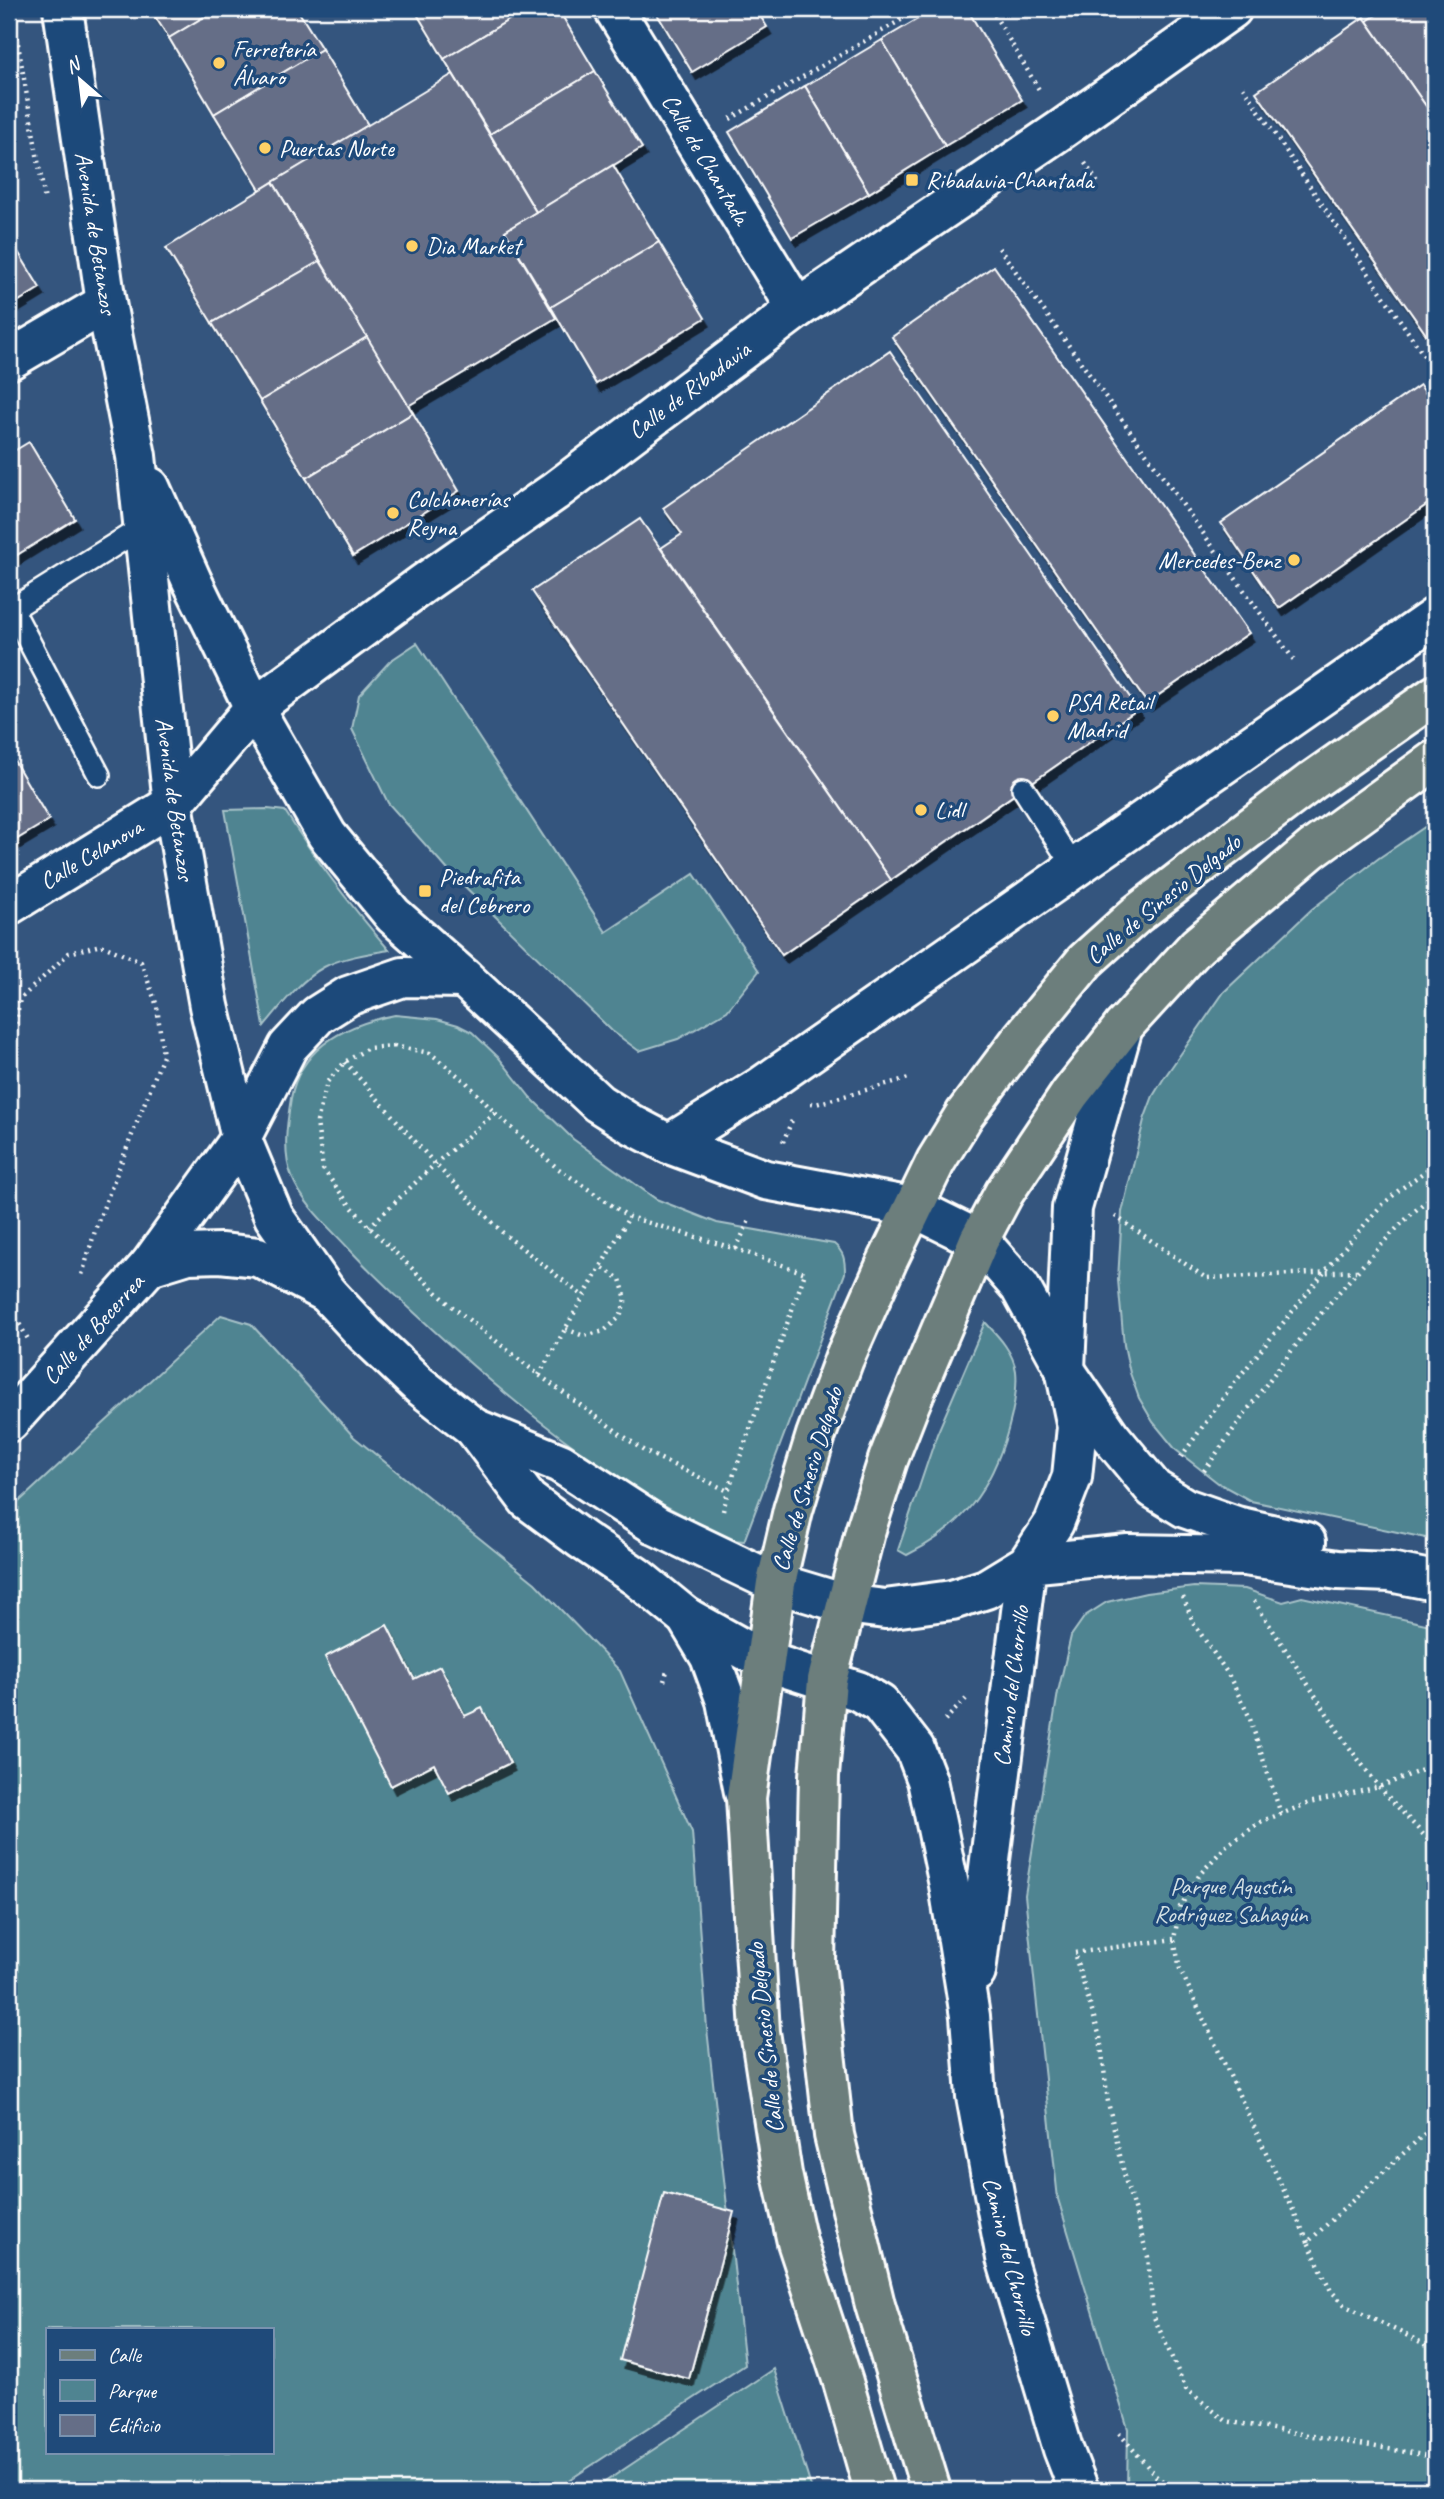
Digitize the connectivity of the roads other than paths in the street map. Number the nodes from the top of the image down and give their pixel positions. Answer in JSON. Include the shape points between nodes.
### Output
{"nodes":[{"id":1,"x":63,"y":9,"type":"edge"},
{"id":2,"x":614,"y":9,"type":"edge"},
{"id":3,"x":1232,"y":9,"type":"edge"},
{"id":4,"x":106,"y":303,"type":"junction"},
{"id":5,"x":797,"y":309,"type":"junction"},
{"id":6,"x":9,"y":360,"type":"edge"},
{"id":7,"x":136,"y":456,"type":"junction"},
{"id":8,"x":143,"y":527,"type":"junction"},
{"id":9,"x":1435,"y":617,"type":"edge"},
{"id":10,"x":1435,"y":695,"type":"edge"},
{"id":11,"x":254,"y":708,"type":"junction"},
{"id":12,"x":1435,"y":760,"type":"edge"},
{"id":13,"x":99,"y":775,"type":"dead end"},
{"id":14,"x":1023,"y":788,"type":"dead end"},
{"id":15,"x":173,"y":804,"type":"junction"},
{"id":16,"x":1075,"y":869,"type":"junction"},
{"id":17,"x":9,"y":905,"type":"edge"},
{"id":18,"x":464,"y":978,"type":"junction"},
{"id":19,"x":1123,"y":1027,"type":"junction"},
{"id":20,"x":241,"y":1138,"type":"junction"},
{"id":21,"x":669,"y":1144,"type":"junction"},
{"id":22,"x":912,"y":1207,"type":"junction"},
{"id":23,"x":979,"y":1240,"type":"junction"},
{"id":24,"x":149,"y":1266,"type":"junction"},
{"id":25,"x":327,"y":1293,"type":"junction"},
{"id":26,"x":1065,"y":1369,"type":"junction"},
{"id":27,"x":9,"y":1422,"type":"edge"},
{"id":28,"x":474,"y":1428,"type":"junction"},
{"id":29,"x":1027,"y":1564,"type":"junction"},
{"id":30,"x":1390,"y":1572,"type":"junction"},
{"id":31,"x":1435,"y":1581,"type":"edge"},
{"id":32,"x":776,"y":1583,"type":"junction"},
{"id":33,"x":846,"y":1604,"type":"junction"},
{"id":34,"x":686,"y":1617,"type":"junction"},
{"id":35,"x":765,"y":1661,"type":"junction"},
{"id":36,"x":827,"y":1680,"type":"junction"},
{"id":37,"x":746,"y":1798,"type":"junction"},
{"id":38,"x":971,"y":2016,"type":"junction"},
{"id":39,"x":874,"y":2490,"type":"edge"},
{"id":40,"x":931,"y":2490,"type":"edge"},
{"id":41,"x":1079,"y":2490,"type":"edge"}],
"edges":[{"from":1,"to":4,"type":"street","name":"Avenida de Betanzos"},
{"from":2,"to":5,"type":"street","name":"Calle de Chantada"},
{"from":3,"to":5,"type":"street","name":"Calle de Ribadavia"},
{"from":4,"to":6,"type":"street"},
{"from":4,"to":7,"type":"street","name":"Avenida de Betanzos"},
{"from":5,"to":11,"type":"street","name":"Calle de Ribadavia","via":[[554,492]]},
{"from":7,"to":8,"type":"street","name":"Avenida de Betanzos"},
{"from":7,"to":11,"type":"street","name":"Avenida de Betanzos"},
{"from":8,"to":13,"type":"lane","via":[[12,609]]},
{"from":8,"to":15,"type":"street","name":"Avenida de Betanzos"},
{"from":9,"to":16,"type":"street"},
{"from":10,"to":22,"type":"main road","name":"Calle de Sinesio Delgado","via":[[1205,862],[1085,961],[965,1114]]},
{"from":11,"to":15,"type":"street","name":"Calle de Ribadavia"},
{"from":11,"to":18,"type":"street","name":"Avenida de Betanzos","via":[[327,835],[393,915]]},
{"from":12,"to":19,"type":"main road","via":[[1259,892],[1197,946]]},
{"from":14,"to":16,"type":"lane"},
{"from":15,"to":17,"type":"street","name":"Calle Celanova"},
{"from":15,"to":20,"type":"street","name":"Avenida de Betanzos","via":[[209,1006]]},
{"from":16,"to":21,"type":"street","via":[[759,1088]]},
{"from":18,"to":20,"type":"street","name":"Calle de Becerrea","via":[[403,977],[348,996],[318,1015],[288,1047]]},
{"from":18,"to":21,"type":"street","name":"Avenida de Betanzos","via":[[598,1103]]},
{"from":19,"to":23,"type":"main road","via":[[1070,1094],[1004,1193]]},
{"from":19,"to":26,"type":"street","via":[[1072,1208]]},
{"from":20,"to":24,"type":"street","name":"Calle de Becerrea"},
{"from":20,"to":25,"type":"street","name":"Avenida de Betanzos","via":[[274,1217]]},
{"from":21,"to":22,"type":"street","name":"Avenida de Betanzos","via":[[766,1180]]},
{"from":22,"to":23,"type":"street","name":"Avenida de Betanzos"},
{"from":22,"to":32,"type":"main road","name":"Calle de Sinesio Delgado","via":[[830,1397],[793,1510]]},
{"from":23,"to":26,"type":"street","via":[[1020,1287]]},
{"from":23,"to":33,"type":"main road","via":[[888,1460]]},
{"from":24,"to":25,"type":"street","name":"Calle de Becerrea","via":[[188,1254],[258,1257]]},
{"from":24,"to":27,"type":"street","name":"Calle de Becerrea"},
{"from":25,"to":28,"type":"street","via":[[419,1385]]},
{"from":26,"to":29,"type":"street","via":[[1077,1427],[1072,1477],[1054,1523]]},
{"from":26,"to":30,"type":"street","via":[[1110,1436],[1154,1489],[1185,1508],[1236,1526],[1330,1548]]},
{"from":28,"to":32,"type":"street","via":[[560,1463],[657,1526]]},
{"from":28,"to":34,"type":"street","via":[[528,1500]]},
{"from":29,"to":30,"type":"street","via":[[1128,1554],[1244,1556],[1338,1570]]},
{"from":29,"to":33,"type":"street","via":[[986,1588],[952,1600],[885,1609]]},
{"from":29,"to":38,"type":"street","name":"Camino del Chorrillo"},
{"from":30,"to":31,"type":"street"},
{"from":32,"to":33,"type":"street"},
{"from":32,"to":35,"type":"main road","name":"Calle de Sinesio Delgado"},
{"from":33,"to":36,"type":"main road"},
{"from":34,"to":35,"type":"street","name":"Camino del Chorrillo"},
{"from":34,"to":37,"type":"street","via":[[709,1657],[726,1701]]},
{"from":35,"to":36,"type":"street","name":"Camino del Chorrillo"},
{"from":35,"to":37,"type":"main road","name":"Calle de Sinesio Delgado"},
{"from":36,"to":38,"type":"street","name":"Camino del Chorrillo","via":[[880,1704],[915,1749],[936,1816]]},
{"from":36,"to":40,"type":"main road","via":[[819,1776],[815,1962],[834,2135],[875,2305]]},
{"from":37,"to":39,"type":"main road","name":"Calle de Sinesio Delgado","via":[[760,2032],[782,2174],[797,2242]]},
{"from":38,"to":41,"type":"street","name":"Camino del Chorrillo","via":[[976,2096],[1006,2258]]}]}
